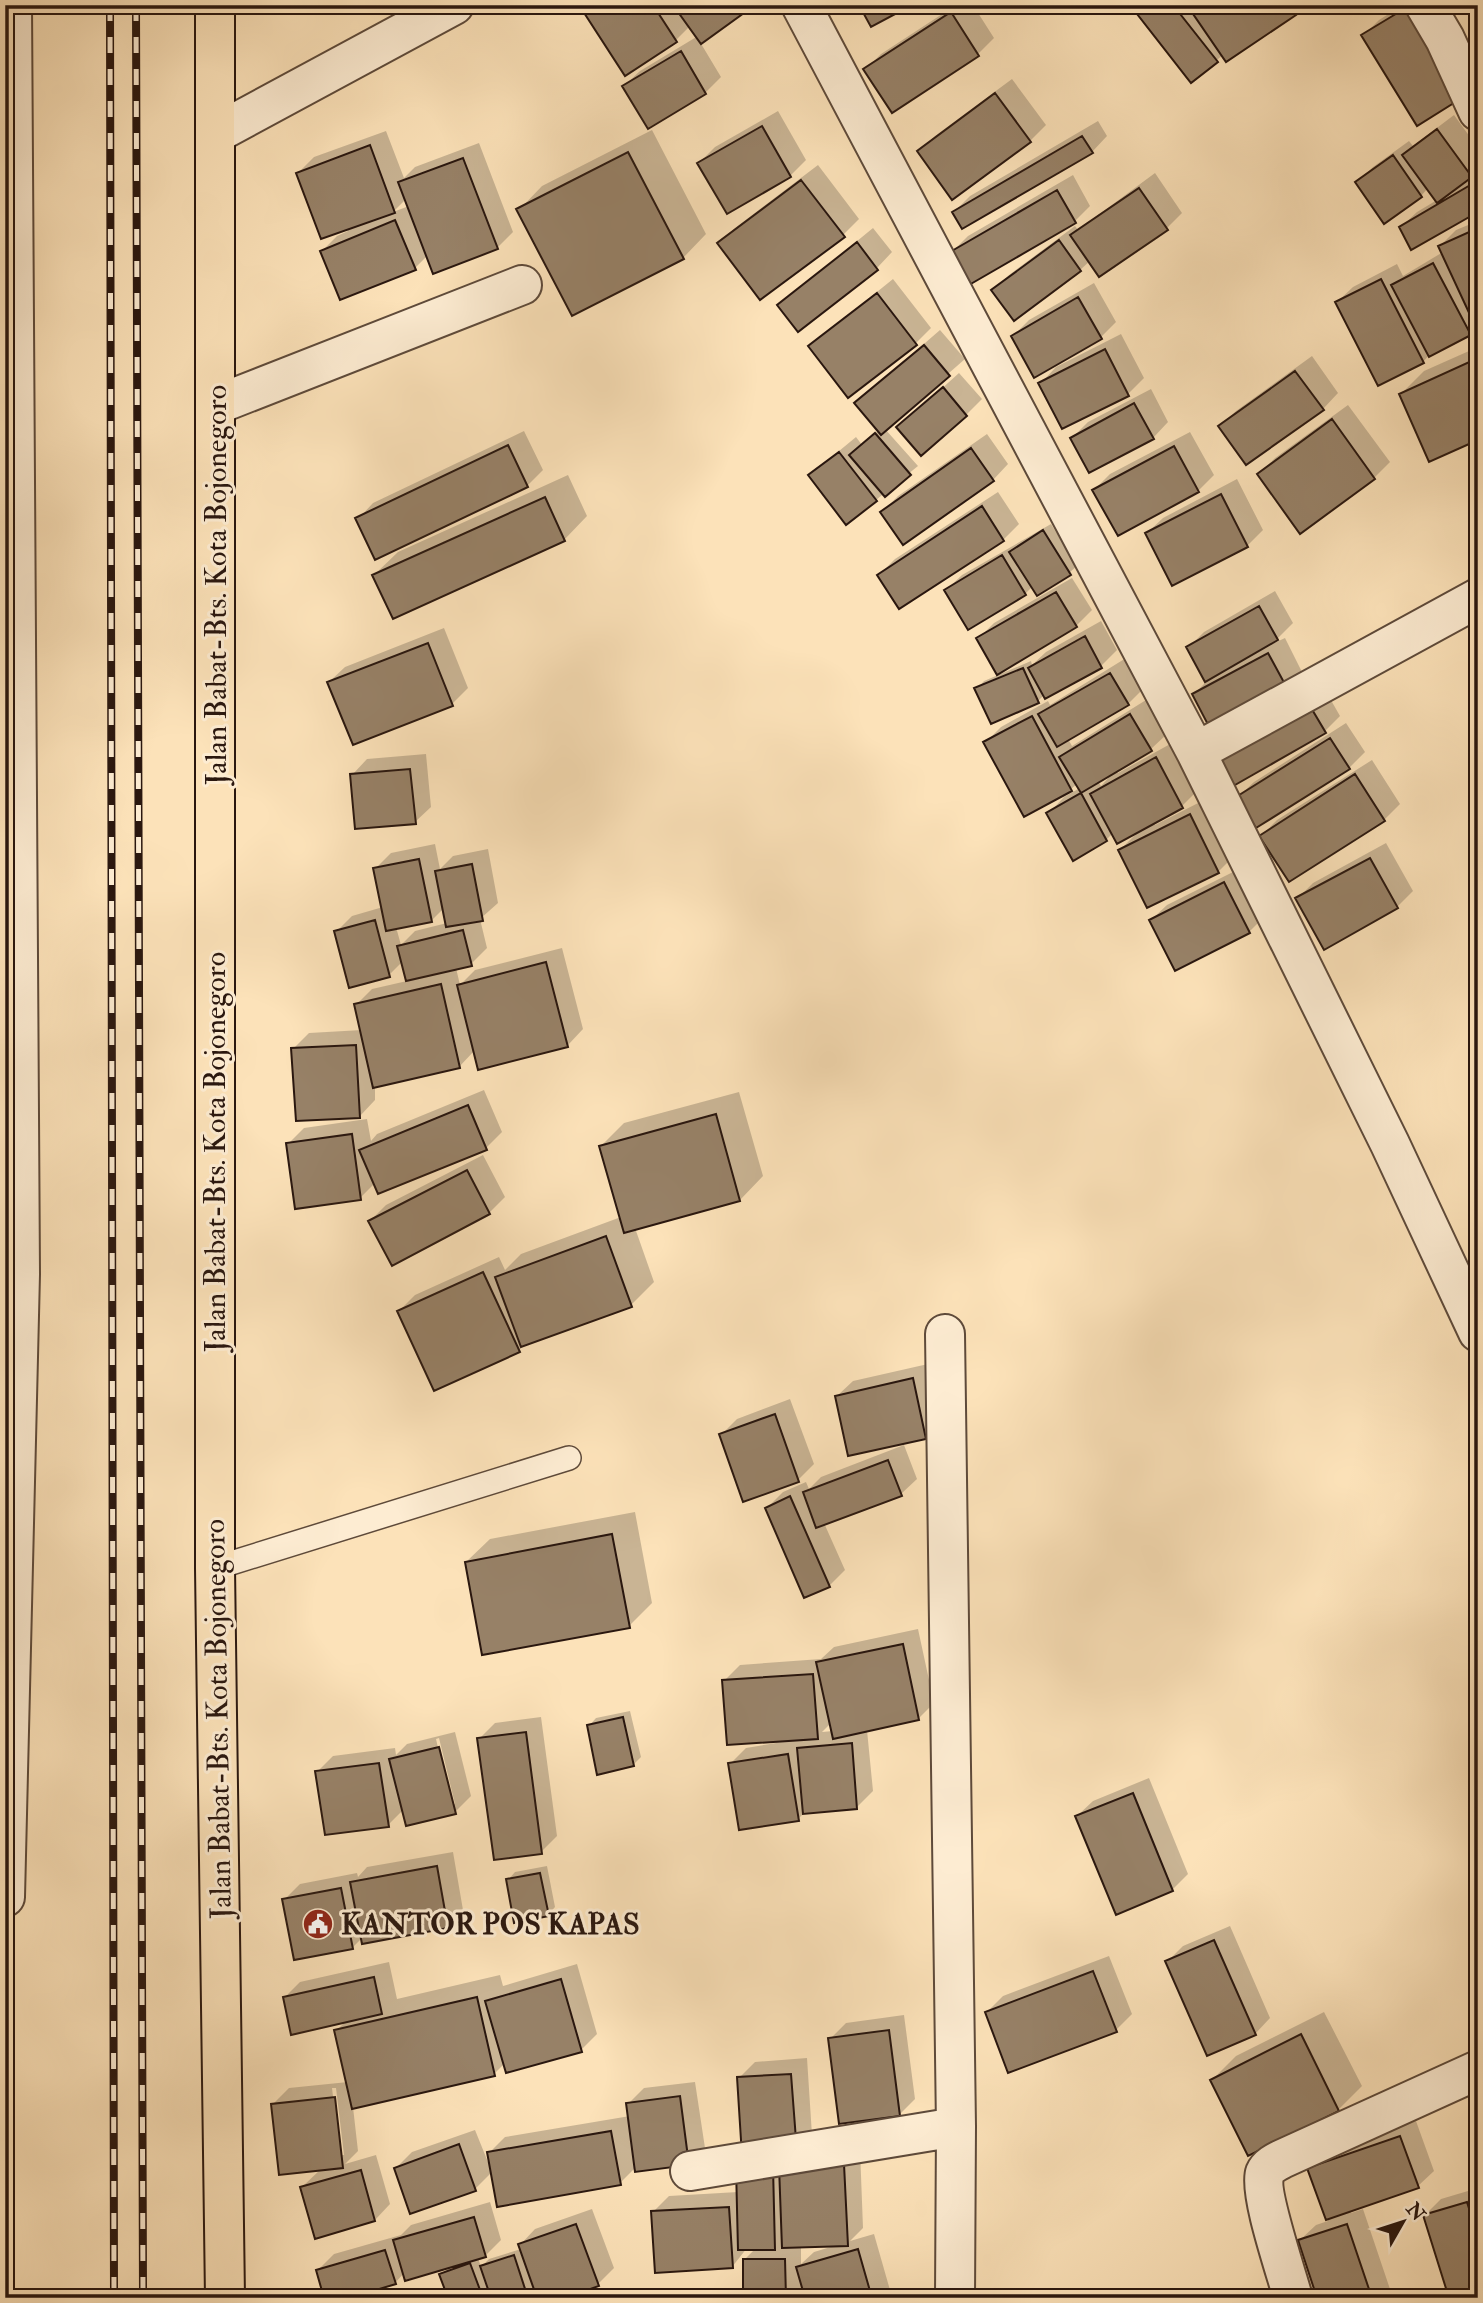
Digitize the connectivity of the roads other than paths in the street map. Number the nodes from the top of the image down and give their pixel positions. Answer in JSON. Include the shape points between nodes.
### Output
{"nodes":[{"id":1,"x":215,"y":5,"type":"edge"},
{"id":2,"x":454,"y":5,"type":"edge"},
{"id":3,"x":801,"y":5,"type":"edge"},
{"id":4,"x":1425,"y":5,"type":"edge"},
{"id":5,"x":10,"y":19,"type":"edge"},
{"id":6,"x":1478,"y":111,"type":"edge"},
{"id":7,"x":215,"y":134,"type":"junction"},
{"id":8,"x":522,"y":285,"type":"dead end"},
{"id":9,"x":216,"y":405,"type":"junction"},
{"id":10,"x":1478,"y":598,"type":"edge"},
{"id":11,"x":1196,"y":752,"type":"junction"},
{"id":12,"x":1478,"y":1332,"type":"edge"},
{"id":13,"x":945,"y":1334,"type":"dead end"},
{"id":14,"x":569,"y":1458,"type":"dead end"},
{"id":15,"x":215,"y":1568,"type":"junction"},
{"id":16,"x":5,"y":1897,"type":"edge"},
{"id":17,"x":1478,"y":2070,"type":"edge"},
{"id":18,"x":956,"y":2127,"type":"junction"},
{"id":19,"x":690,"y":2171,"type":"dead end"},
{"id":20,"x":225,"y":2298,"type":"edge"},
{"id":21,"x":955,"y":2298,"type":"edge"},
{"id":22,"x":1293,"y":2298,"type":"edge"}],
"edges":[{"from":1,"to":7,"type":"highway","name":"Jalan Babat-Bts. Kota Bojonegoro"},
{"from":2,"to":7,"type":"street"},
{"from":3,"to":11,"type":"street"},
{"from":4,"to":6,"type":"street"},
{"from":5,"to":16,"type":"street","via":[[20,1274]]},
{"from":7,"to":9,"type":"highway","name":"Jalan Babat-Bts. Kota Bojonegoro"},
{"from":8,"to":9,"type":"street"},
{"from":9,"to":15,"type":"highway","name":"Jalan Babat-Bts. Kota Bojonegoro"},
{"from":10,"to":11,"type":"street"},
{"from":11,"to":12,"type":"street"},
{"from":13,"to":18,"type":"street"},
{"from":14,"to":15,"type":"lane"},
{"from":15,"to":20,"type":"highway","name":"Jalan Babat-Bts. Kota Bojonegoro"},
{"from":17,"to":22,"type":"street","via":[[1270,2167],[1264,2180],[1268,2205]]},
{"from":18,"to":19,"type":"street"},
{"from":18,"to":21,"type":"street"}]}
